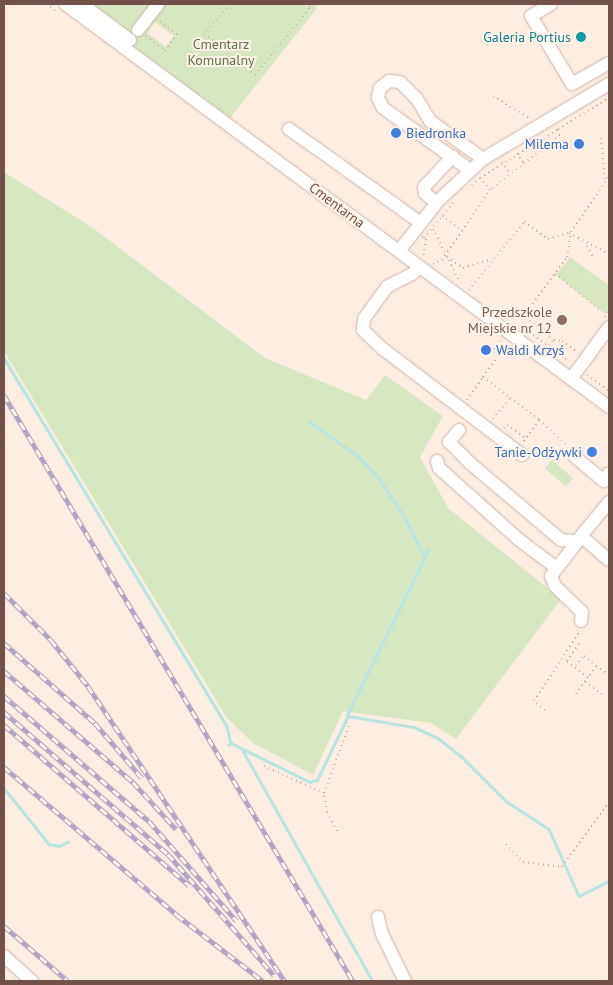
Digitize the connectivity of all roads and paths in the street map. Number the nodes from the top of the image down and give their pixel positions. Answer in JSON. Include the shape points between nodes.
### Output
{"nodes":[{"id":1,"x":65,"y":4,"type":"edge"},
{"id":2,"x":82,"y":4,"type":"edge"},
{"id":3,"x":230,"y":4,"type":"edge"},
{"id":4,"x":306,"y":4,"type":"edge"},
{"id":5,"x":551,"y":4,"type":"edge"},
{"id":6,"x":154,"y":9,"type":"edge"},
{"id":7,"x":134,"y":35,"type":"junction"},
{"id":8,"x":609,"y":63,"type":"edge"},
{"id":9,"x":609,"y":84,"type":"edge"},
{"id":10,"x":493,"y":96,"type":"dead end"},
{"id":11,"x":609,"y":98,"type":"edge"},
{"id":12,"x":535,"y":121,"type":"dead end"},
{"id":13,"x":289,"y":129,"type":"dead end"},
{"id":14,"x":558,"y":129,"type":"junction"},
{"id":15,"x":601,"y":138,"type":"dead end"},
{"id":16,"x":536,"y":142,"type":"junction"},
{"id":17,"x":542,"y":150,"type":"junction"},
{"id":18,"x":517,"y":153,"type":"junction"},
{"id":19,"x":453,"y":156,"type":"junction"},
{"id":20,"x":483,"y":159,"type":"junction"},
{"id":21,"x":502,"y":162,"type":"junction"},
{"id":22,"x":524,"y":163,"type":"junction"},
{"id":23,"x":475,"y":174,"type":"junction"},
{"id":24,"x":511,"y":174,"type":"junction"},
{"id":25,"x":609,"y":176,"type":"edge"},
{"id":26,"x":606,"y":181,"type":"junction"},
{"id":27,"x":490,"y":190,"type":"junction"},
{"id":28,"x":465,"y":191,"type":"dead end"},
{"id":29,"x":458,"y":197,"type":"dead end"},
{"id":30,"x":436,"y":203,"type":"junction"},
{"id":31,"x":442,"y":216,"type":"junction"},
{"id":32,"x":427,"y":225,"type":"junction"},
{"id":33,"x":462,"y":231,"type":"junction"},
{"id":34,"x":571,"y":234,"type":"junction"},
{"id":35,"x":424,"y":238,"type":"dead end"},
{"id":36,"x":586,"y":244,"type":"junction"},
{"id":37,"x":399,"y":252,"type":"junction"},
{"id":38,"x":609,"y":254,"type":"edge"},
{"id":39,"x":445,"y":255,"type":"junction"},
{"id":40,"x":492,"y":259,"type":"junction"},
{"id":41,"x":594,"y":259,"type":"dead end"},
{"id":42,"x":424,"y":266,"type":"junction"},
{"id":43,"x":556,"y":274,"type":"junction"},
{"id":44,"x":601,"y":311,"type":"dead end"},
{"id":45,"x":609,"y":327,"type":"edge"},
{"id":46,"x":504,"y":336,"type":"dead end"},
{"id":47,"x":510,"y":340,"type":"dead end"},
{"id":48,"x":554,"y":340,"type":"junction"},
{"id":49,"x":549,"y":346,"type":"dead end"},
{"id":50,"x":494,"y":350,"type":"dead end"},
{"id":51,"x":578,"y":353,"type":"dead end"},
{"id":52,"x":575,"y":374,"type":"junction"},
{"id":53,"x":483,"y":377,"type":"junction"},
{"id":54,"x":609,"y":391,"type":"edge"},
{"id":55,"x":510,"y":398,"type":"junction"},
{"id":56,"x":608,"y":404,"type":"edge"},
{"id":57,"x":472,"y":406,"type":"dead end"},
{"id":58,"x":485,"y":416,"type":"dead end"},
{"id":59,"x":491,"y":421,"type":"junction"},
{"id":60,"x":459,"y":430,"type":"dead end"},
{"id":61,"x":526,"y":439,"type":"junction"},
{"id":62,"x":522,"y":448,"type":"joint"},
{"id":63,"x":443,"y":451,"type":"junction"},
{"id":64,"x":574,"y":456,"type":"dead end"},
{"id":65,"x":609,"y":473,"type":"edge"},
{"id":66,"x":609,"y":502,"type":"edge"},
{"id":67,"x":579,"y":538,"type":"junction"},
{"id":68,"x":609,"y":560,"type":"edge"},
{"id":69,"x":555,"y":567,"type":"junction"},
{"id":70,"x":581,"y":621,"type":"dead end"},
{"id":71,"x":579,"y":644,"type":"dead end"},
{"id":72,"x":596,"y":666,"type":"junction"},
{"id":73,"x":576,"y":667,"type":"junction"},
{"id":74,"x":609,"y":676,"type":"edge"},
{"id":75,"x":588,"y":677,"type":"junction"},
{"id":76,"x":585,"y":682,"type":"junction"},
{"id":77,"x":576,"y":694,"type":"dead end"},
{"id":78,"x":602,"y":695,"type":"dead end"},
{"id":79,"x":350,"y":725,"type":"dead end"},
{"id":80,"x":264,"y":766,"type":"dead end"},
{"id":81,"x":324,"y":793,"type":"junction"},
{"id":82,"x":609,"y":802,"type":"edge"},
{"id":83,"x":337,"y":831,"type":"dead end"},
{"id":84,"x":506,"y":844,"type":"dead end"},
{"id":85,"x":378,"y":917,"type":"dead end"},
{"id":86,"x":4,"y":956,"type":"edge"},
{"id":87,"x":32,"y":981,"type":"edge"},
{"id":88,"x":405,"y":981,"type":"edge"}],
"edges":[{"from":1,"to":37,"type":"street","name":"Cmentarna"},
{"from":2,"to":7,"type":"street"},
{"from":3,"to":4,"type":"path","via":[[204,34],[255,75],[310,7]]},
{"from":5,"to":8,"type":"street","via":[[531,16],[572,84]]},
{"from":6,"to":7,"type":"street"},
{"from":6,"to":7,"type":"path","via":[[177,34],[165,51]]},
{"from":9,"to":20,"type":"street"},
{"from":10,"to":12,"type":"path"},
{"from":11,"to":14,"type":"path"},
{"from":13,"to":32,"type":"street"},
{"from":14,"to":16,"type":"path"},
{"from":14,"to":17,"type":"path","via":[[560,135]]},
{"from":15,"to":26,"type":"path"},
{"from":16,"to":17,"type":"path"},
{"from":16,"to":18,"type":"path"},
{"from":17,"to":22,"type":"path"},
{"from":18,"to":21,"type":"path"},
{"from":18,"to":22,"type":"path"},
{"from":19,"to":20,"type":"street","via":[[383,108],[378,98],[380,88],[389,81],[400,82],[417,99],[430,121]]},
{"from":19,"to":23,"type":"street"},
{"from":19,"to":30,"type":"street","via":[[424,187],[425,193]]},
{"from":20,"to":23,"type":"street"},
{"from":21,"to":23,"type":"path"},
{"from":21,"to":24,"type":"path"},
{"from":22,"to":24,"type":"path"},
{"from":23,"to":27,"type":"path"},
{"from":23,"to":28,"type":"path"},
{"from":23,"to":30,"type":"street"},
{"from":24,"to":27,"type":"path"},
{"from":25,"to":26,"type":"path"},
{"from":26,"to":34,"type":"path"},
{"from":27,"to":33,"type":"path"},
{"from":29,"to":31,"type":"path"},
{"from":30,"to":32,"type":"street"},
{"from":31,"to":32,"type":"path"},
{"from":31,"to":33,"type":"path"},
{"from":32,"to":35,"type":"path"},
{"from":32,"to":37,"type":"street"},
{"from":32,"to":39,"type":"path"},
{"from":33,"to":39,"type":"path"},
{"from":34,"to":36,"type":"path"},
{"from":34,"to":40,"type":"path","via":[[548,239],[524,222]]},
{"from":34,"to":43,"type":"path","via":[[567,257]]},
{"from":36,"to":38,"type":"path"},
{"from":36,"to":41,"type":"path"},
{"from":37,"to":42,"type":"street","name":"Cmentarna"},
{"from":39,"to":40,"type":"path","via":[[463,268]]},
{"from":39,"to":40,"type":"path","via":[[466,294]]},
{"from":39,"to":42,"type":"path","via":[[442,260]]},
{"from":42,"to":52,"type":"street","name":"Cmentarna"},
{"from":42,"to":62,"type":"street","via":[[387,287],[364,319],[363,330],[384,349]]},
{"from":43,"to":44,"type":"path"},
{"from":43,"to":48,"type":"path","via":[[524,316]]},
{"from":45,"to":52,"type":"street"},
{"from":46,"to":50,"type":"path"},
{"from":47,"to":53,"type":"path"},
{"from":48,"to":49,"type":"path"},
{"from":48,"to":51,"type":"path","via":[[562,341]]},
{"from":52,"to":54,"type":"path"},
{"from":52,"to":56,"type":"street","name":"Cmentarna"},
{"from":53,"to":55,"type":"path"},
{"from":53,"to":57,"type":"path","via":[[466,402]]},
{"from":55,"to":59,"type":"path"},
{"from":55,"to":61,"type":"path","via":[[540,420]]},
{"from":58,"to":59,"type":"path"},
{"from":59,"to":61,"type":"path","via":[[503,430],[507,425]]},
{"from":60,"to":63,"type":"street"},
{"from":61,"to":62,"type":"path"},
{"from":63,"to":67,"type":"street","via":[[560,540]]},
{"from":63,"to":69,"type":"street","via":[[438,468],[518,539]]},
{"from":64,"to":65,"type":"street","via":[[604,480]]},
{"from":66,"to":67,"type":"street"},
{"from":67,"to":68,"type":"street"},
{"from":67,"to":69,"type":"street"},
{"from":69,"to":70,"type":"street","via":[[553,583],[580,609]]},
{"from":71,"to":73,"type":"path","via":[[567,661]]},
{"from":72,"to":73,"type":"path","via":[[584,656]]},
{"from":72,"to":74,"type":"path"},
{"from":72,"to":75,"type":"path"},
{"from":73,"to":75,"type":"path"},
{"from":75,"to":76,"type":"path"},
{"from":76,"to":77,"type":"path"},
{"from":76,"to":78,"type":"path"},
{"from":79,"to":81,"type":"path"},
{"from":80,"to":81,"type":"path"},
{"from":81,"to":83,"type":"path","via":[[327,812]]},
{"from":82,"to":84,"type":"path","via":[[562,867],[523,862]]},
{"from":85,"to":88,"type":"street","via":[[382,934]]},
{"from":86,"to":87,"type":"street"}]}
